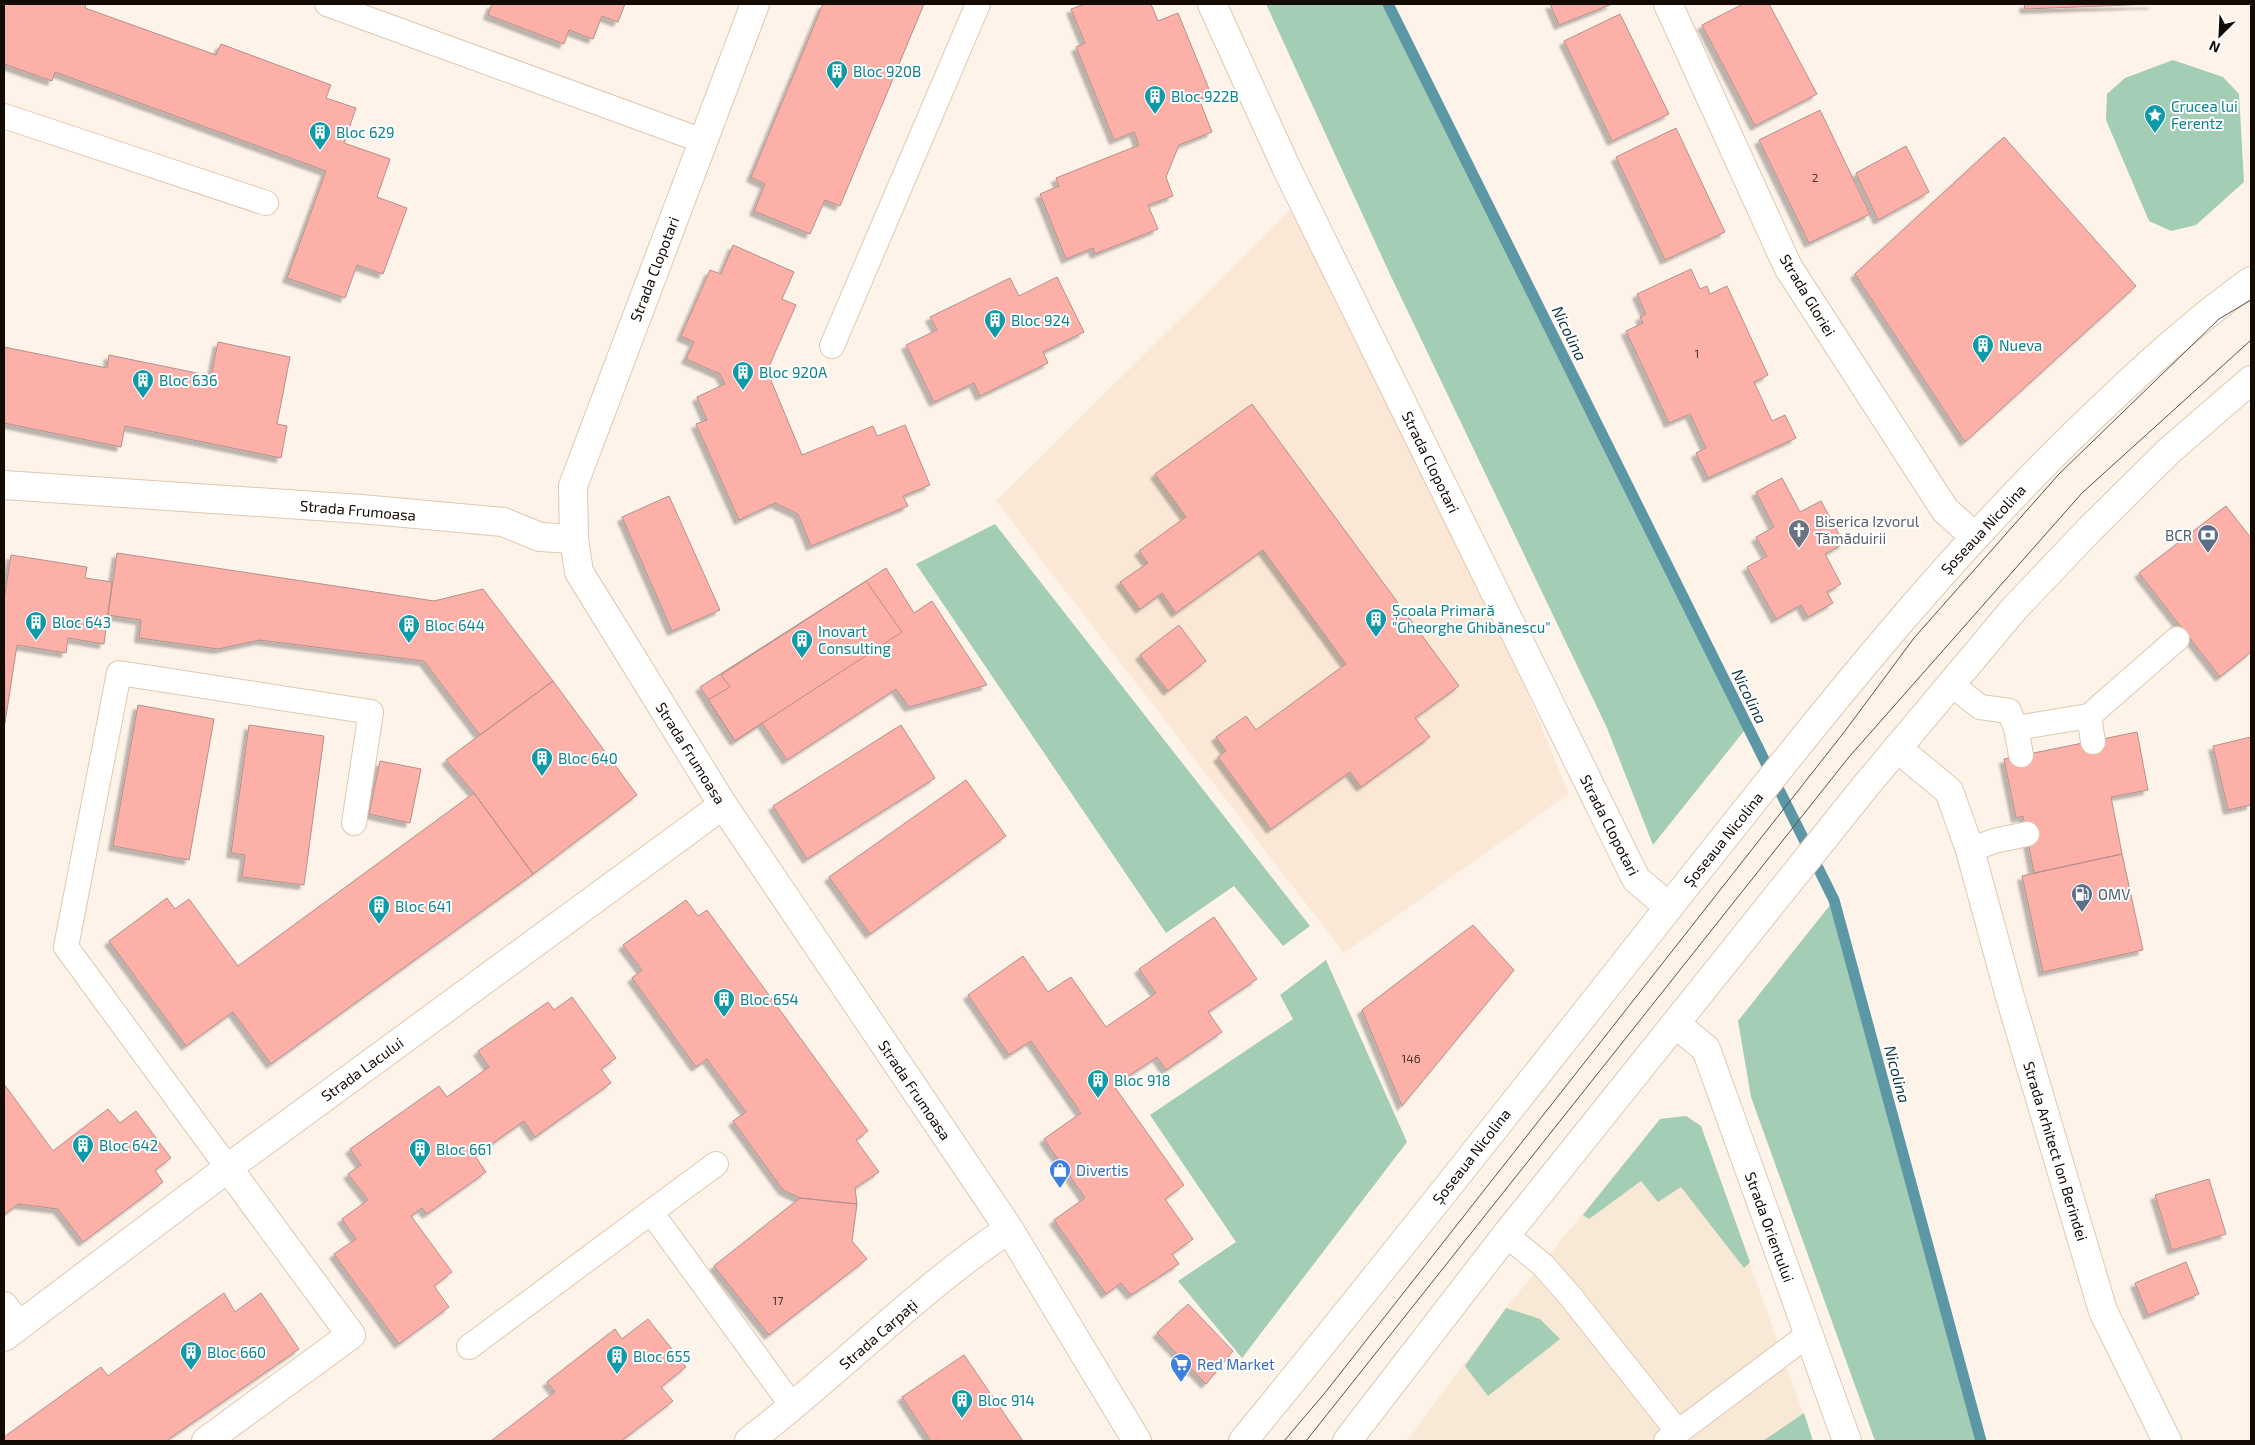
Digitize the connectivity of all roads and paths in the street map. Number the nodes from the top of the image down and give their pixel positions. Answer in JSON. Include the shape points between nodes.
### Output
{"nodes":[{"id":1,"x":327,"y":4,"type":"edge"},
{"id":2,"x":755,"y":4,"type":"edge"},
{"id":3,"x":978,"y":4,"type":"edge"},
{"id":4,"x":1212,"y":4,"type":"edge"},
{"id":5,"x":1668,"y":4,"type":"edge"},
{"id":6,"x":4,"y":116,"type":"edge"},
{"id":7,"x":703,"y":141,"type":"junction"},
{"id":8,"x":266,"y":204,"type":"dead end"},
{"id":9,"x":2251,"y":281,"type":"edge"},
{"id":10,"x":832,"y":346,"type":"dead end"},
{"id":11,"x":2251,"y":380,"type":"edge"},
{"id":12,"x":4,"y":485,"type":"edge"},
{"id":13,"x":1974,"y":536,"type":"junction"},
{"id":14,"x":574,"y":539,"type":"junction"},
{"id":15,"x":2177,"y":639,"type":"dead end"},
{"id":16,"x":1951,"y":684,"type":"junction"},
{"id":17,"x":2089,"y":716,"type":"junction"},
{"id":18,"x":2016,"y":728,"type":"junction"},
{"id":19,"x":2093,"y":742,"type":"dead end"},
{"id":20,"x":1897,"y":748,"type":"junction"},
{"id":21,"x":2021,"y":755,"type":"dead end"},
{"id":22,"x":723,"y":805,"type":"junction"},
{"id":23,"x":354,"y":823,"type":"dead end"},
{"id":24,"x":2027,"y":834,"type":"dead end"},
{"id":25,"x":1970,"y":850,"type":"junction"},
{"id":26,"x":1669,"y":906,"type":"junction"},
{"id":27,"x":1676,"y":1024,"type":"junction"},
{"id":28,"x":716,"y":1164,"type":"dead end"},
{"id":29,"x":228,"y":1168,"type":"junction"},
{"id":30,"x":651,"y":1212,"type":"junction"},
{"id":31,"x":1009,"y":1229,"type":"junction"},
{"id":32,"x":1506,"y":1235,"type":"junction"},
{"id":33,"x":9,"y":1323,"type":"edge"},
{"id":34,"x":1809,"y":1334,"type":"junction"},
{"id":35,"x":469,"y":1347,"type":"dead end"},
{"id":36,"x":793,"y":1408,"type":"junction"},
{"id":37,"x":1672,"y":1437,"type":"edge"},
{"id":38,"x":206,"y":1441,"type":"edge"},
{"id":39,"x":749,"y":1441,"type":"edge"},
{"id":40,"x":1137,"y":1441,"type":"edge"},
{"id":41,"x":1242,"y":1441,"type":"edge"},
{"id":42,"x":1347,"y":1441,"type":"edge"},
{"id":43,"x":1847,"y":1441,"type":"edge"},
{"id":44,"x":2167,"y":1441,"type":"edge"}],
"edges":[{"from":1,"to":7,"type":"lane"},
{"from":2,"to":7,"type":"street","name":"Strada Clopotari"},
{"from":3,"to":10,"type":"lane"},
{"from":4,"to":26,"type":"street","name":"Strada Clopotari","via":[[1286,167],[1636,879]]},
{"from":5,"to":13,"type":"street","name":"Strada Gloriei","via":[[1788,267],[1945,510]]},
{"from":6,"to":8,"type":"lane"},
{"from":7,"to":14,"type":"street","name":"Strada Clopotari","via":[[572,486]]},
{"from":9,"to":13,"type":"street","name":"Șoseaua Nicolina","via":[[2176,340],[2106,403]]},
{"from":11,"to":16,"type":"street","via":[[2170,450],[2090,529],[2014,609]]},
{"from":12,"to":14,"type":"street","name":"Strada Frumoasa","via":[[361,509],[502,522],[540,537]]},
{"from":13,"to":26,"type":"street","name":"Șoseaua Nicolina","via":[[1830,705]]},
{"from":14,"to":22,"type":"street","name":"Strada Frumoasa","via":[[579,572]]},
{"from":15,"to":17,"type":"lane"},
{"from":16,"to":18,"type":"lane","via":[[1980,707],[2009,711]]},
{"from":16,"to":20,"type":"street"},
{"from":17,"to":18,"type":"lane"},
{"from":17,"to":19,"type":"lane"},
{"from":18,"to":21,"type":"lane"},
{"from":20,"to":25,"type":"street","name":"Strada Arhitect Ion Berindei","via":[[1949,791]]},
{"from":20,"to":27,"type":"street"},
{"from":22,"to":29,"type":"street","name":"Strada Lacului"},
{"from":22,"to":31,"type":"street","name":"Strada Frumoasa"},
{"from":23,"to":29,"type":"lane","via":[[371,712],[119,673],[66,947]]},
{"from":24,"to":25,"type":"lane"},
{"from":25,"to":44,"type":"street","name":"Strada Arhitect Ion Berindei","via":[[2010,998],[2103,1311]]},
{"from":26,"to":41,"type":"street","name":"Șoseaua Nicolina"},
{"from":27,"to":32,"type":"street"},
{"from":27,"to":34,"type":"street","name":"Strada Orientului","via":[[1706,1049]]},
{"from":28,"to":30,"type":"lane"},
{"from":29,"to":33,"type":"street","name":"Strada Lacului"},
{"from":29,"to":38,"type":"street","via":[[351,1335]]},
{"from":30,"to":35,"type":"lane"},
{"from":30,"to":36,"type":"lane"},
{"from":31,"to":36,"type":"street","name":"Strada Carpați","via":[[966,1258]]},
{"from":31,"to":40,"type":"street","name":"Strada Frumoasa"},
{"from":32,"to":37,"type":"lane","via":[[1543,1265],[1572,1297]]},
{"from":32,"to":42,"type":"street"},
{"from":34,"to":37,"type":"lane"},
{"from":34,"to":43,"type":"street","name":"Strada Orientului"},
{"from":36,"to":39,"type":"street","name":"Strada Carpați"}]}
